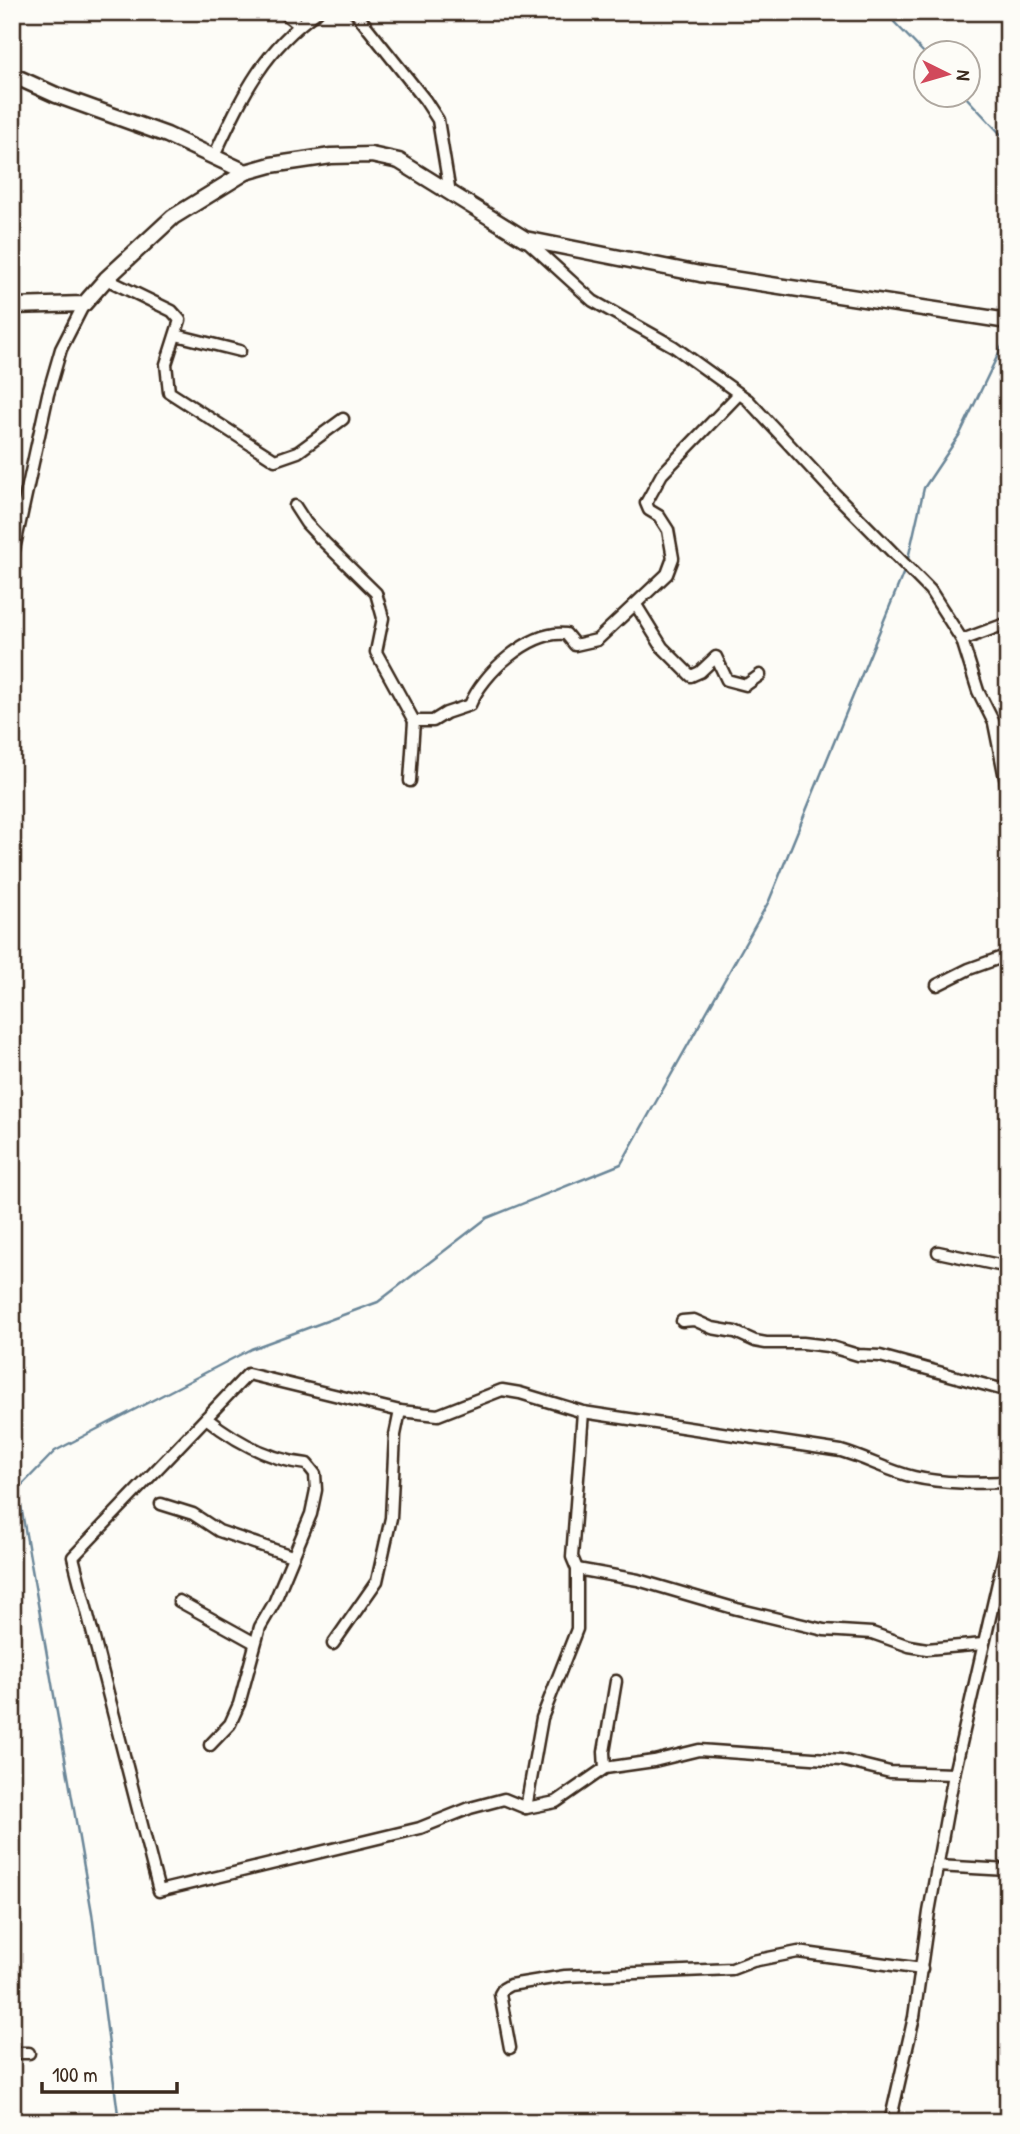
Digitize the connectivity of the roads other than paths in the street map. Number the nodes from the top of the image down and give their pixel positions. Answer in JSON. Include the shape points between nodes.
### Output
{"nodes":[{"id":1,"x":282,"y":12,"type":"edge"},
{"id":2,"x":317,"y":12,"type":"edge"},
{"id":3,"x":355,"y":12,"type":"edge"},
{"id":4,"x":299,"y":25,"type":"junction"},
{"id":5,"x":12,"y":75,"type":"edge"},
{"id":6,"x":214,"y":156,"type":"junction"},
{"id":7,"x":246,"y":172,"type":"junction"},
{"id":8,"x":450,"y":193,"type":"junction"},
{"id":9,"x":525,"y":239,"type":"junction"},
{"id":10,"x":106,"y":279,"type":"junction"},
{"id":11,"x":84,"y":304,"type":"junction"},
{"id":12,"x":12,"y":306,"type":"edge"},
{"id":13,"x":1008,"y":321,"type":"edge"},
{"id":14,"x":176,"y":335,"type":"junction"},
{"id":15,"x":240,"y":351,"type":"dead end"},
{"id":16,"x":739,"y":394,"type":"junction"},
{"id":17,"x":343,"y":419,"type":"dead end"},
{"id":18,"x":295,"y":506,"type":"dead end"},
{"id":19,"x":12,"y":559,"type":"edge"},
{"id":20,"x":636,"y":605,"type":"junction"},
{"id":21,"x":1008,"y":623,"type":"edge"},
{"id":22,"x":962,"y":639,"type":"junction"},
{"id":23,"x":760,"y":675,"type":"dead end"},
{"id":24,"x":414,"y":721,"type":"junction"},
{"id":25,"x":410,"y":781,"type":"dead end"},
{"id":26,"x":1008,"y":793,"type":"edge"},
{"id":27,"x":1008,"y":955,"type":"edge"},
{"id":28,"x":937,"y":985,"type":"dead end"},
{"id":29,"x":938,"y":1252,"type":"dead end"},
{"id":30,"x":1008,"y":1267,"type":"edge"},
{"id":31,"x":682,"y":1321,"type":"dead end"},
{"id":32,"x":1008,"y":1391,"type":"edge"},
{"id":33,"x":400,"y":1411,"type":"junction"},
{"id":34,"x":583,"y":1412,"type":"junction"},
{"id":35,"x":206,"y":1418,"type":"junction"},
{"id":36,"x":1008,"y":1482,"type":"edge"},
{"id":37,"x":161,"y":1504,"type":"dead end"},
{"id":38,"x":1008,"y":1539,"type":"edge"},
{"id":39,"x":292,"y":1556,"type":"junction"},
{"id":40,"x":577,"y":1569,"type":"junction"},
{"id":41,"x":179,"y":1601,"type":"dead end"},
{"id":42,"x":255,"y":1643,"type":"junction"},
{"id":43,"x":333,"y":1644,"type":"dead end"},
{"id":44,"x":983,"y":1644,"type":"junction"},
{"id":45,"x":616,"y":1681,"type":"dead end"},
{"id":46,"x":210,"y":1745,"type":"dead end"},
{"id":47,"x":605,"y":1768,"type":"junction"},
{"id":48,"x":954,"y":1774,"type":"junction"},
{"id":49,"x":526,"y":1808,"type":"junction"},
{"id":50,"x":937,"y":1866,"type":"junction"},
{"id":51,"x":1008,"y":1870,"type":"edge"},
{"id":52,"x":922,"y":1969,"type":"junction"},
{"id":53,"x":510,"y":2049,"type":"dead end"},
{"id":54,"x":12,"y":2053,"type":"edge"},
{"id":55,"x":29,"y":2053,"type":"dead end"},
{"id":56,"x":890,"y":2122,"type":"edge"}],
"edges":[{"from":1,"to":4,"type":"street"},
{"from":2,"to":4,"type":"street"},
{"from":3,"to":8,"type":"street","via":[[438,120]]},
{"from":4,"to":6,"type":"street","via":[[264,61]]},
{"from":5,"to":6,"type":"street"},
{"from":6,"to":7,"type":"street"},
{"from":7,"to":8,"type":"street","via":[[331,156],[371,155],[399,161]]},
{"from":7,"to":10,"type":"street","via":[[173,217]]},
{"from":8,"to":9,"type":"street"},
{"from":9,"to":13,"type":"street","via":[[700,274]]},
{"from":9,"to":16,"type":"street","via":[[593,301],[674,346]]},
{"from":10,"to":11,"type":"street"},
{"from":10,"to":14,"type":"street","via":[[172,311],[180,320]]},
{"from":11,"to":12,"type":"street"},
{"from":11,"to":19,"type":"street","via":[[61,349],[51,383]]},
{"from":14,"to":15,"type":"street"},
{"from":14,"to":17,"type":"street","via":[[166,364],[169,392],[275,460],[298,452]]},
{"from":16,"to":20,"type":"street","via":[[662,474],[646,503],[668,530],[673,558],[667,574]]},
{"from":16,"to":22,"type":"street","via":[[930,590]]},
{"from":18,"to":24,"type":"street","via":[[306,523],[376,593],[383,618],[376,652]]},
{"from":20,"to":23,"type":"street","via":[[662,647],[691,676],[716,657],[727,680],[746,685]]},
{"from":20,"to":24,"type":"street","via":[[597,640],[575,645],[566,634],[552,633],[531,643],[491,673],[476,689],[470,705],[433,722]]},
{"from":21,"to":22,"type":"street"},
{"from":22,"to":26,"type":"street","via":[[978,691],[994,723]]},
{"from":24,"to":25,"type":"street"},
{"from":27,"to":28,"type":"street"},
{"from":29,"to":30,"type":"street"},
{"from":31,"to":32,"type":"street","via":[[694,1320],[766,1343],[803,1343],[880,1356]]},
{"from":33,"to":34,"type":"street","via":[[438,1415],[502,1391]]},
{"from":33,"to":35,"type":"street","via":[[248,1374]]},
{"from":33,"to":43,"type":"street","via":[[391,1518],[377,1581]]},
{"from":34,"to":36,"type":"street","via":[[841,1451],[935,1481]]},
{"from":34,"to":40,"type":"street","via":[[572,1558]]},
{"from":35,"to":39,"type":"street","via":[[246,1446],[307,1464],[315,1474],[311,1514]]},
{"from":35,"to":49,"type":"street","via":[[73,1557],[159,1891],[420,1828],[504,1799]]},
{"from":37,"to":39,"type":"street","via":[[193,1514],[219,1531]]},
{"from":38,"to":44,"type":"street"},
{"from":39,"to":42,"type":"street"},
{"from":40,"to":44,"type":"street","via":[[638,1580],[824,1630],[872,1633],[918,1648]]},
{"from":40,"to":49,"type":"street","via":[[578,1629],[541,1718]]},
{"from":41,"to":42,"type":"street"},
{"from":42,"to":46,"type":"street","via":[[239,1704],[230,1724]]},
{"from":44,"to":48,"type":"street"},
{"from":45,"to":47,"type":"street"},
{"from":47,"to":48,"type":"street","via":[[699,1751],[841,1760],[890,1772]]},
{"from":47,"to":49,"type":"street","via":[[556,1802]]},
{"from":48,"to":50,"type":"street"},
{"from":50,"to":51,"type":"street"},
{"from":50,"to":52,"type":"street"},
{"from":52,"to":53,"type":"street","via":[[798,1952],[732,1969],[565,1976],[510,1985],[500,1994]]},
{"from":52,"to":56,"type":"street"},
{"from":54,"to":55,"type":"street"}]}
